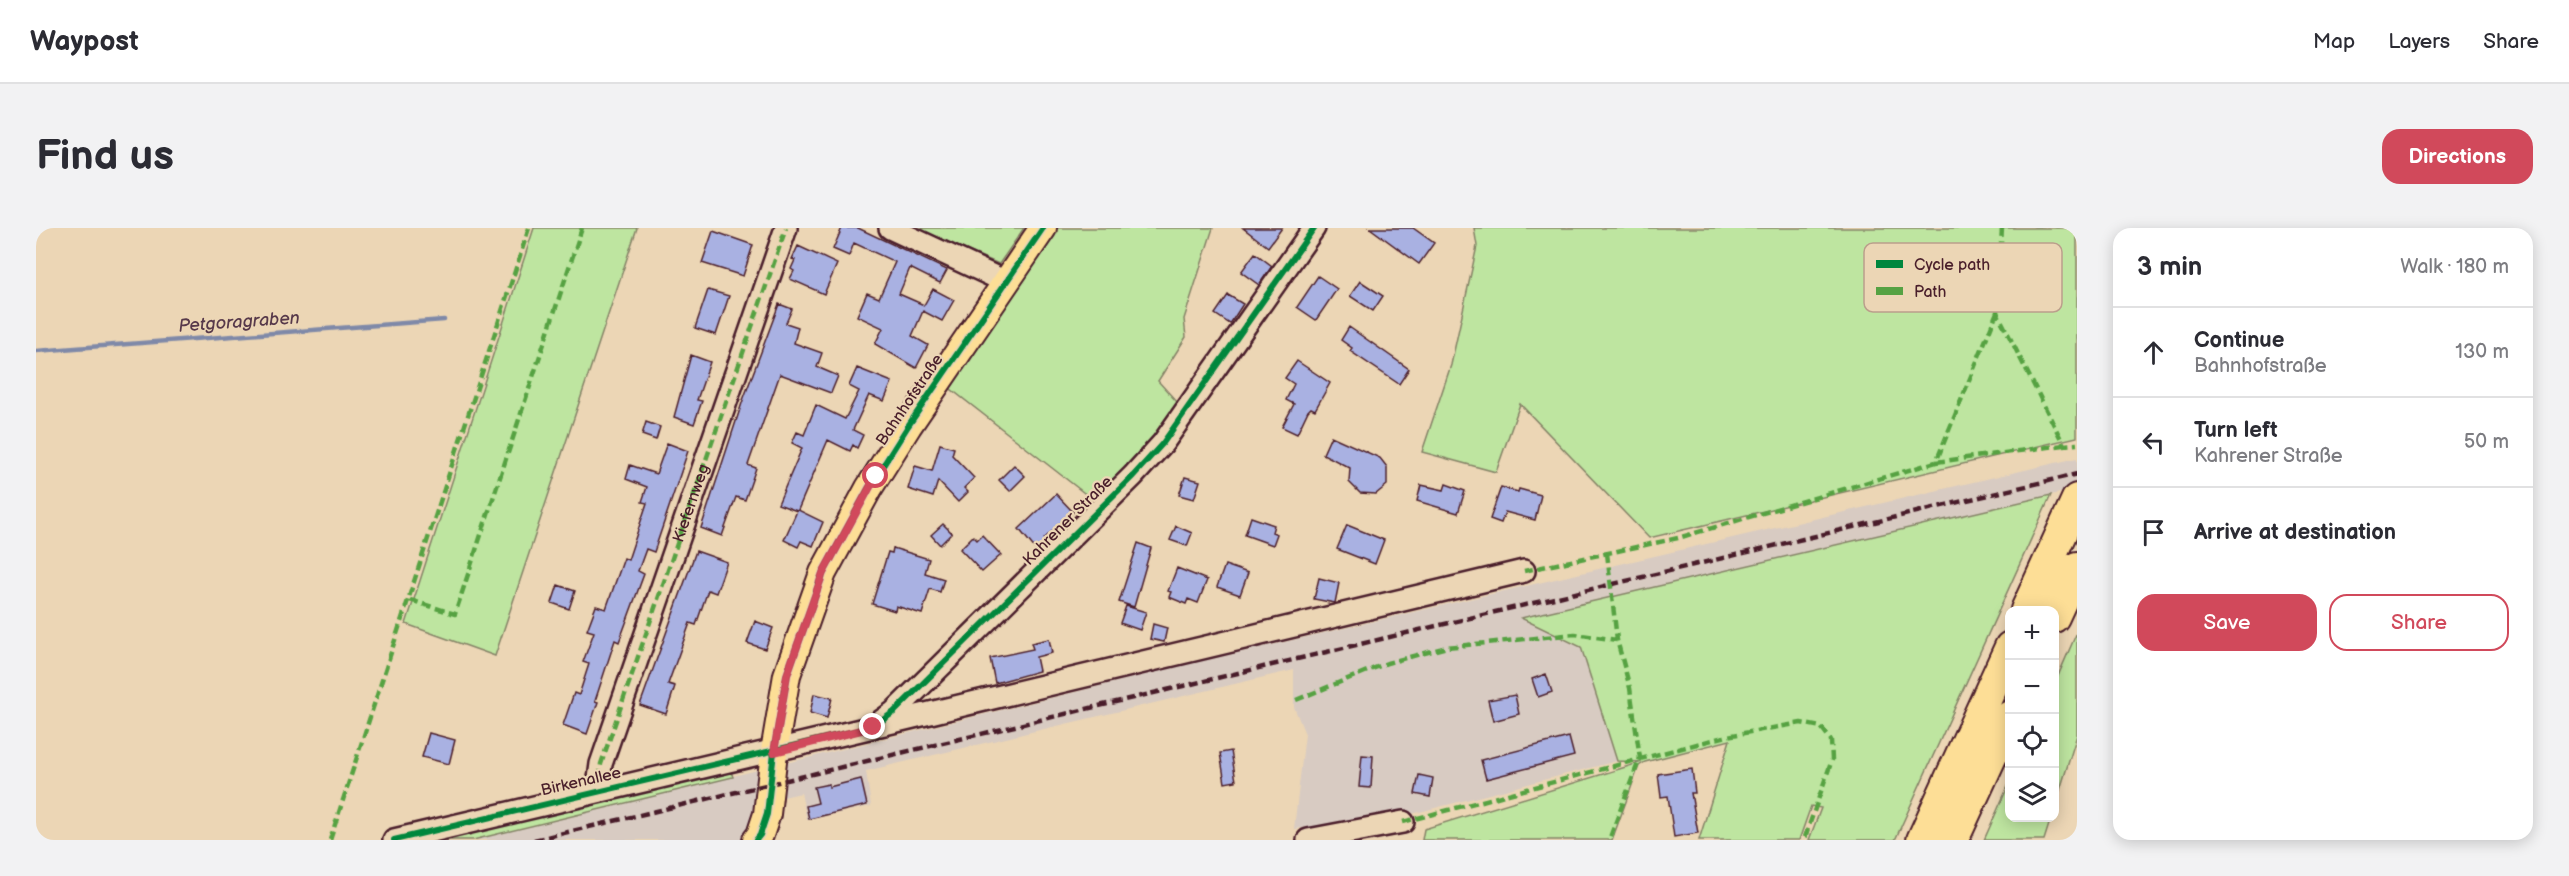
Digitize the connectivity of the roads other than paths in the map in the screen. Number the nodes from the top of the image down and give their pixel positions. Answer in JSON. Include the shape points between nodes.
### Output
{"nodes":[{"id":1,"x":786,"y":228,"type":"edge"},
{"id":2,"x":890,"y":228,"type":"edge"},
{"id":3,"x":1043,"y":228,"type":"edge"},
{"id":4,"x":1314,"y":228,"type":"edge"},
{"id":5,"x":1006,"y":282,"type":"junction"},
{"id":6,"x":2077,"y":499,"type":"edge"},
{"id":7,"x":2077,"y":567,"type":"edge"},
{"id":8,"x":1524,"y":571,"type":"dead end"},
{"id":9,"x":2028,"y":606,"type":"edge"},
{"id":10,"x":2059,"y":608,"type":"edge"},
{"id":11,"x":2005,"y":658,"type":"edge"},
{"id":12,"x":873,"y":727,"type":"junction"},
{"id":13,"x":2005,"y":727,"type":"edge"},
{"id":14,"x":774,"y":752,"type":"junction"},
{"id":15,"x":599,"y":779,"type":"dead end"},
{"id":16,"x":1403,"y":822,"type":"dead end"},
{"id":17,"x":394,"y":840,"type":"edge"},
{"id":18,"x":756,"y":840,"type":"edge"},
{"id":19,"x":1308,"y":840,"type":"edge"},
{"id":20,"x":1922,"y":840,"type":"edge"},
{"id":21,"x":1953,"y":840,"type":"edge"}],
"edges":[{"from":1,"to":15,"type":"street","name":"Kiefernweg"},
{"from":2,"to":5,"type":"street"},
{"from":3,"to":5,"type":"main road","name":"Bahnhofstraße"},
{"from":4,"to":12,"type":"street","name":"Kahrener Straße","via":[[1162,443],[1133,476],[902,704]]},
{"from":5,"to":14,"type":"main road","name":"Bahnhofstraße","via":[[908,426],[831,556],[787,675]]},
{"from":6,"to":9,"type":"highway"},
{"from":7,"to":10,"type":"highway"},
{"from":8,"to":12,"type":"street","name":"Kahrener Straße"},
{"from":11,"to":20,"type":"highway"},
{"from":12,"to":14,"type":"street","name":"Kahrener Straße"},
{"from":13,"to":21,"type":"highway"},
{"from":14,"to":17,"type":"street","name":"Birkenallee"},
{"from":14,"to":18,"type":"main road","name":"Bahnhofstraße","via":[[767,814]]},
{"from":16,"to":19,"type":"street"}]}
